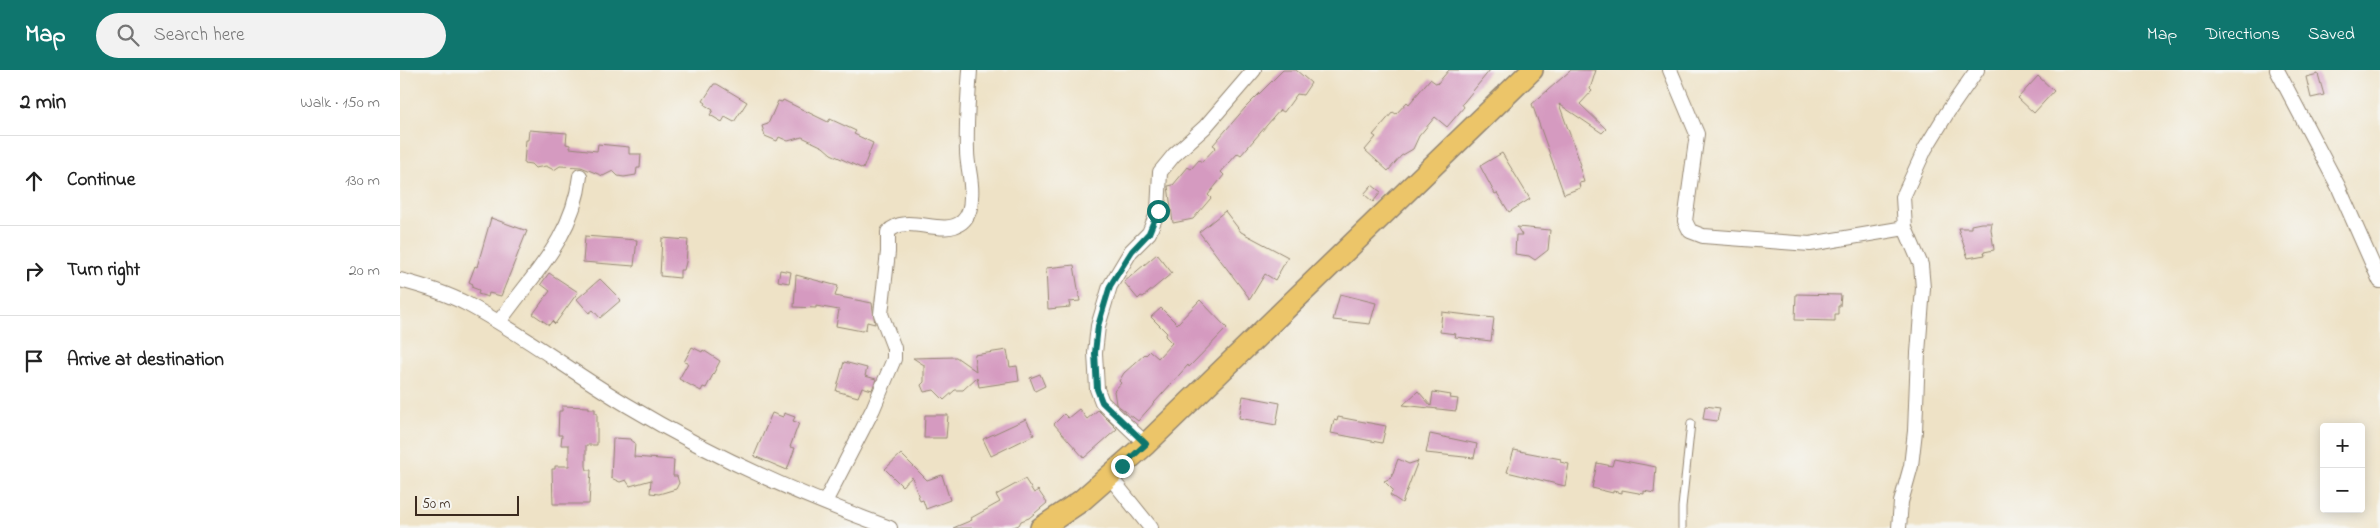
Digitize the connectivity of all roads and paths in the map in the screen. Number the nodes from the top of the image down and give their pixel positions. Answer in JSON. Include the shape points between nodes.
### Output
{"nodes":[{"id":1,"x":970,"y":70,"type":"edge"},
{"id":2,"x":1254,"y":70,"type":"edge"},
{"id":3,"x":1532,"y":70,"type":"edge"},
{"id":4,"x":1670,"y":70,"type":"edge"},
{"id":5,"x":1977,"y":70,"type":"edge"},
{"id":6,"x":2277,"y":70,"type":"edge"},
{"id":7,"x":580,"y":176,"type":"dead end"},
{"id":8,"x":1905,"y":228,"type":"junction"},
{"id":9,"x":400,"y":280,"type":"edge"},
{"id":10,"x":2380,"y":281,"type":"edge"},
{"id":11,"x":499,"y":322,"type":"junction"},
{"id":12,"x":1691,"y":423,"type":"dead end"},
{"id":13,"x":1146,"y":444,"type":"junction"},
{"id":14,"x":1110,"y":477,"type":"junction"},
{"id":15,"x":825,"y":502,"type":"junction"},
{"id":16,"x":890,"y":528,"type":"edge"},
{"id":17,"x":1041,"y":528,"type":"edge"},
{"id":18,"x":1151,"y":528,"type":"edge"},
{"id":19,"x":1682,"y":528,"type":"edge"},
{"id":20,"x":1899,"y":528,"type":"edge"}],
"edges":[{"from":1,"to":15,"type":"street","via":[[967,132],[972,192],[969,209],[964,220],[950,227],[901,225],[893,226],[888,232],[881,314],[894,348],[894,359],[873,410]]},
{"from":2,"to":13,"type":"street","via":[[1205,127],[1160,172],[1158,211],[1149,233],[1132,251],[1107,294],[1095,353],[1097,389],[1102,402]]},
{"from":3,"to":13,"type":"main road"},
{"from":4,"to":8,"type":"street","via":[[1696,134],[1685,221],[1690,231],[1703,236],[1810,244]]},
{"from":5,"to":8,"type":"street","via":[[1926,149],[1903,197]]},
{"from":6,"to":10,"type":"street","via":[[2338,186]]},
{"from":7,"to":11,"type":"street","via":[[568,225],[548,259]]},
{"from":8,"to":20,"type":"street","via":[[1921,265],[1923,288],[1915,431],[1911,466],[1900,502]]},
{"from":9,"to":11,"type":"street","via":[[445,294]]},
{"from":11,"to":15,"type":"street","via":[[591,384],[672,431],[749,471]]},
{"from":12,"to":19,"type":"lane"},
{"from":13,"to":14,"type":"main road"},
{"from":14,"to":17,"type":"main road"},
{"from":14,"to":18,"type":"street"},
{"from":15,"to":16,"type":"street"}]}
